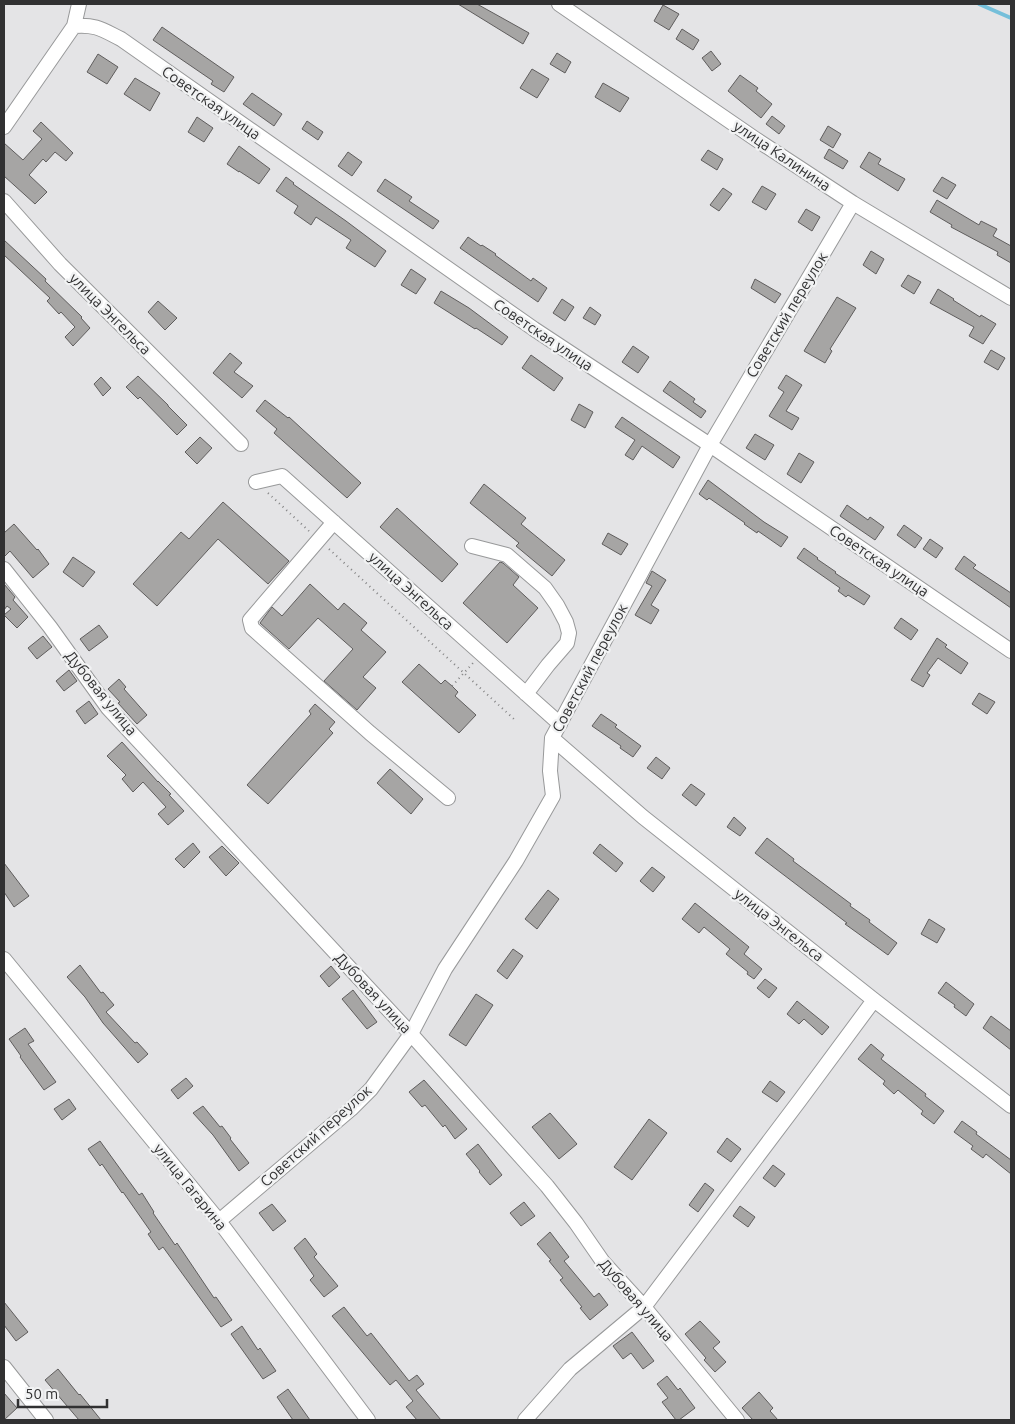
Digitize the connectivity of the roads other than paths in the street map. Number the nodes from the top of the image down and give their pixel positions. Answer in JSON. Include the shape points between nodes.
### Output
{"nodes":[{"id":1,"x":78,"y":4,"type":"edge"},
{"id":2,"x":559,"y":4,"type":"edge"},
{"id":3,"x":74,"y":26,"type":"junction"},
{"id":4,"x":4,"y":127,"type":"edge"},
{"id":5,"x":4,"y":201,"type":"edge"},
{"id":6,"x":853,"y":204,"type":"junction"},
{"id":7,"x":1011,"y":298,"type":"edge"},
{"id":8,"x":241,"y":444,"type":"dead end"},
{"id":9,"x":710,"y":445,"type":"junction"},
{"id":10,"x":256,"y":482,"type":"road end"},
{"id":11,"x":334,"y":522,"type":"junction"},
{"id":12,"x":472,"y":546,"type":"dead end"},
{"id":13,"x":4,"y":570,"type":"edge"},
{"id":14,"x":1011,"y":651,"type":"edge"},
{"id":15,"x":526,"y":694,"type":"junction"},
{"id":16,"x":560,"y":724,"type":"junction"},
{"id":17,"x":552,"y":738,"type":"junction"},
{"id":18,"x":448,"y":798,"type":"dead end"},
{"id":19,"x":4,"y":959,"type":"edge"},
{"id":20,"x":8,"y":974,"type":"edge"},
{"id":21,"x":874,"y":1000,"type":"junction"},
{"id":22,"x":411,"y":1034,"type":"junction"},
{"id":23,"x":1011,"y":1106,"type":"edge"},
{"id":24,"x":219,"y":1221,"type":"junction"},
{"id":25,"x":644,"y":1307,"type":"junction"},
{"id":26,"x":4,"y":1368,"type":"edge"},
{"id":27,"x":46,"y":1420,"type":"edge"},
{"id":28,"x":368,"y":1420,"type":"edge"},
{"id":29,"x":525,"y":1420,"type":"edge"},
{"id":30,"x":737,"y":1420,"type":"edge"}],
"edges":[{"from":1,"to":3,"type":"street"},
{"from":2,"to":6,"type":"street","name":"улица Калинина"},
{"from":3,"to":4,"type":"street"},
{"from":3,"to":9,"type":"street","name":"Советская улица","via":[[89,24],[121,39],[534,330]]},
{"from":5,"to":8,"type":"street","name":"улица Энгельса","via":[[60,264]]},
{"from":6,"to":7,"type":"street","name":"улица Калинина"},
{"from":6,"to":9,"type":"street","name":"Советский переулок"},
{"from":9,"to":14,"type":"street","name":"Советская улица"},
{"from":9,"to":16,"type":"street","name":"Советский переулок"},
{"from":10,"to":11,"type":"street","name":"улица Энгельса","via":[[282,476]]},
{"from":11,"to":15,"type":"street","name":"улица Энгельса"},
{"from":11,"to":18,"type":"street","via":[[250,620],[252,628]]},
{"from":12,"to":15,"type":"street","via":[[507,555],[545,588],[566,622],[567,642]]},
{"from":13,"to":22,"type":"street","name":"Дубовая улица","via":[[108,708]]},
{"from":15,"to":16,"type":"street","name":"улица Энгельса"},
{"from":16,"to":17,"type":"street","name":"Советский переулок"},
{"from":17,"to":21,"type":"street","name":"улица Энгельса","via":[[643,817]]},
{"from":17,"to":22,"type":"street","name":"Советский переулок","via":[[550,771],[553,796],[516,862],[445,969]]},
{"from":19,"to":20,"type":"street","name":"улица Гагарина"},
{"from":20,"to":24,"type":"street","name":"улица Гагарина"},
{"from":21,"to":23,"type":"street","name":"улица Энгельса"},
{"from":21,"to":25,"type":"street"},
{"from":22,"to":24,"type":"street","name":"Советский переулок","via":[[371,1089],[351,1109]]},
{"from":22,"to":25,"type":"street","name":"Дубовая улица","via":[[547,1186],[602,1262]]},
{"from":24,"to":28,"type":"street","name":"улица Гагарина"},
{"from":25,"to":29,"type":"street","via":[[570,1369]]},
{"from":25,"to":30,"type":"street","name":"Дубовая улица"},
{"from":26,"to":27,"type":"street"}]}
